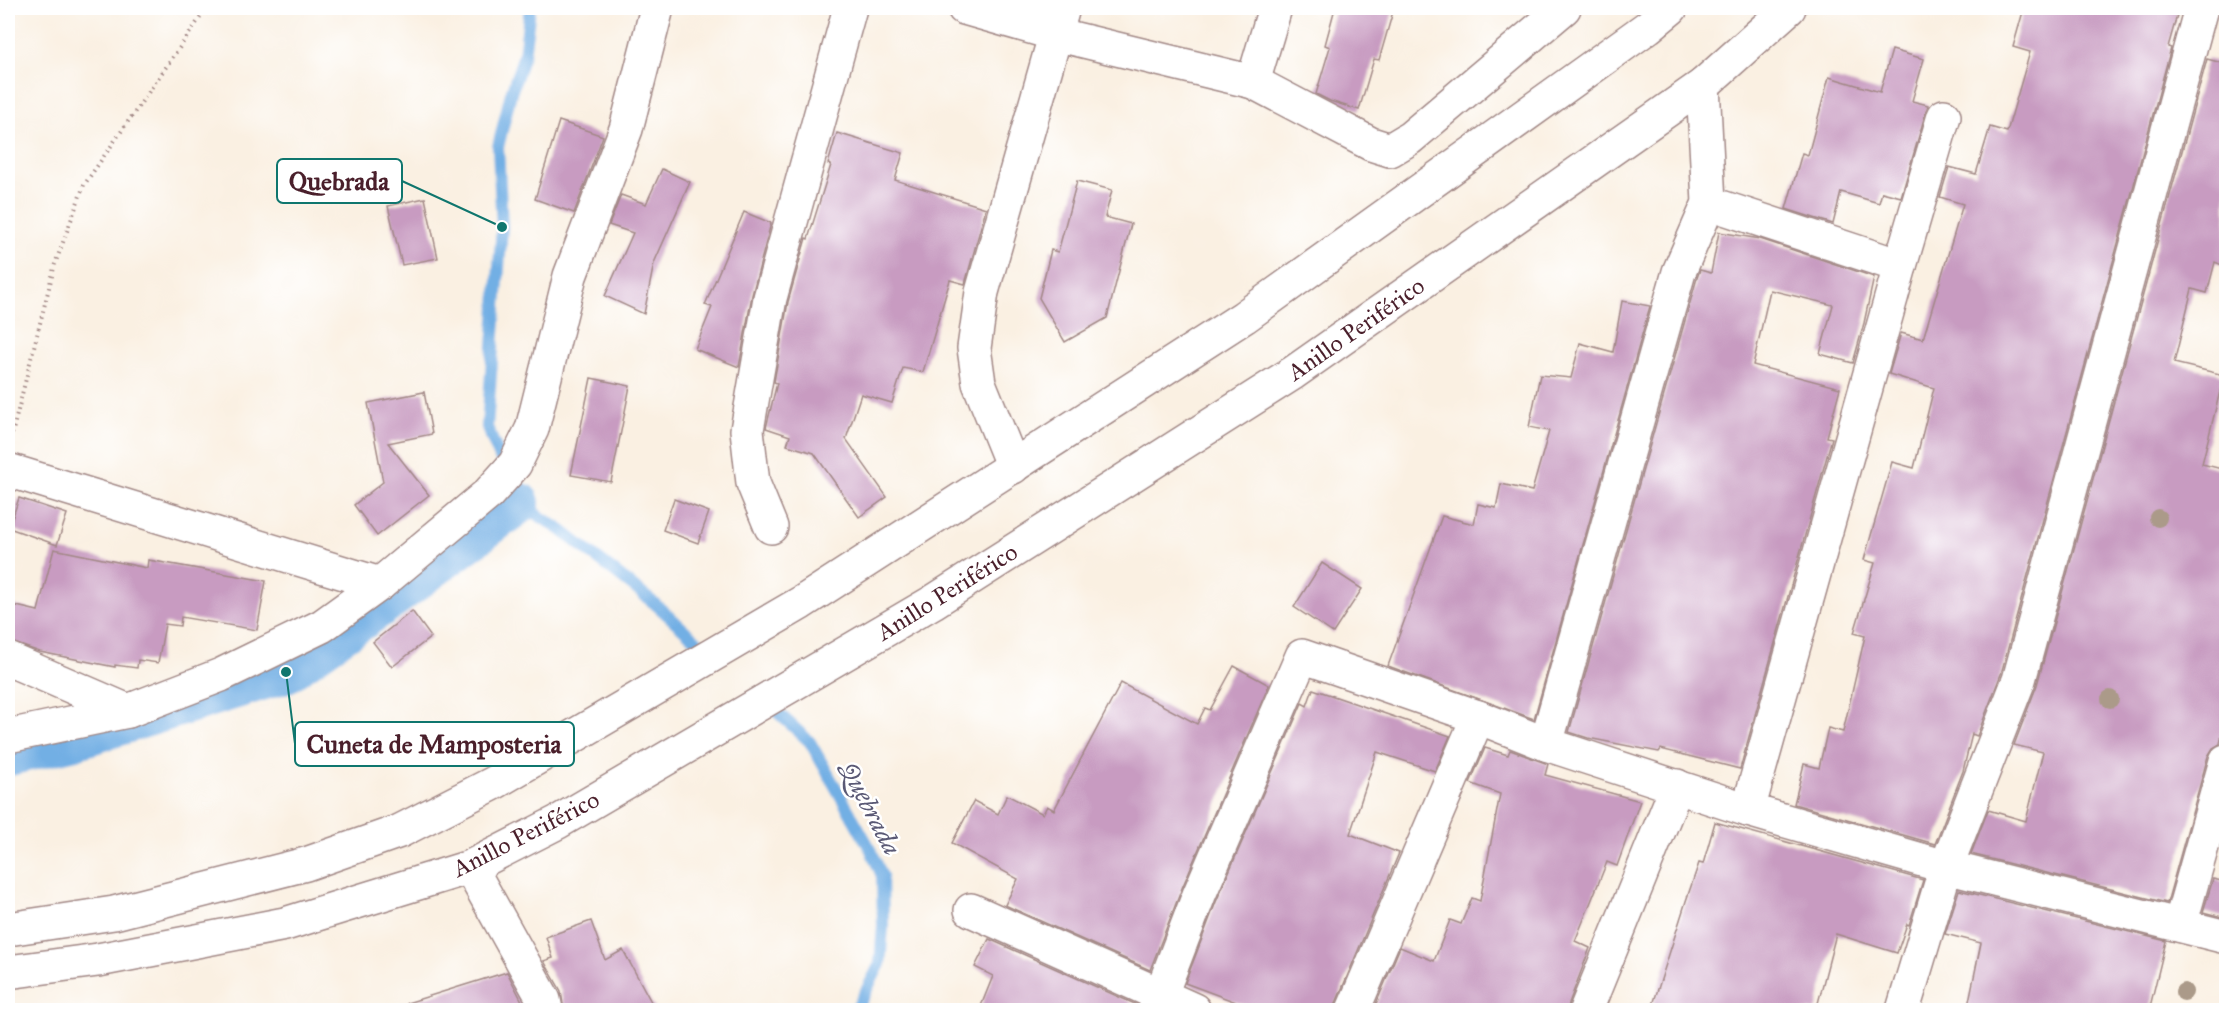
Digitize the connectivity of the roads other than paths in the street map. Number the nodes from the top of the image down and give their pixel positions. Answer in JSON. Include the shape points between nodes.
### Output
{"nodes":[{"id":1,"x":657,"y":8,"type":"edge"},
{"id":2,"x":850,"y":8,"type":"edge"},
{"id":3,"x":964,"y":8,"type":"edge"},
{"id":4,"x":1275,"y":8,"type":"edge"},
{"id":5,"x":1564,"y":8,"type":"edge"},
{"id":6,"x":1671,"y":8,"type":"edge"},
{"id":7,"x":1789,"y":8,"type":"edge"},
{"id":8,"x":2201,"y":8,"type":"edge"},
{"id":9,"x":1059,"y":21,"type":"edge"},
{"id":10,"x":1253,"y":82,"type":"junction"},
{"id":11,"x":1703,"y":85,"type":"junction"},
{"id":12,"x":1944,"y":116,"type":"dead end"},
{"id":13,"x":1709,"y":203,"type":"junction"},
{"id":14,"x":1900,"y":266,"type":"junction"},
{"id":15,"x":9,"y":455,"type":"edge"},
{"id":16,"x":1013,"y":466,"type":"junction"},
{"id":17,"x":771,"y":527,"type":"dead end"},
{"id":18,"x":380,"y":584,"type":"junction"},
{"id":19,"x":8,"y":659,"type":"edge"},
{"id":20,"x":128,"y":711,"type":"junction"},
{"id":21,"x":1478,"y":717,"type":"junction"},
{"id":22,"x":8,"y":736,"type":"edge"},
{"id":23,"x":1546,"y":744,"type":"junction"},
{"id":24,"x":2226,"y":761,"type":"edge"},
{"id":25,"x":1677,"y":786,"type":"junction"},
{"id":26,"x":1748,"y":810,"type":"junction"},
{"id":27,"x":470,"y":867,"type":"junction"},
{"id":28,"x":1946,"y":867,"type":"junction"},
{"id":29,"x":971,"y":910,"type":"dead end"},
{"id":30,"x":2180,"y":925,"type":"junction"},
{"id":31,"x":8,"y":929,"type":"edge"},
{"id":32,"x":2226,"y":937,"type":"edge"},
{"id":33,"x":8,"y":972,"type":"edge"},
{"id":34,"x":1158,"y":1002,"type":"edge"},
{"id":35,"x":546,"y":1011,"type":"edge"},
{"id":36,"x":1194,"y":1011,"type":"edge"},
{"id":37,"x":1353,"y":1011,"type":"edge"},
{"id":38,"x":1586,"y":1011,"type":"edge"},
{"id":39,"x":1903,"y":1011,"type":"edge"}],
"edges":[{"from":1,"to":18,"type":"main road","via":[[626,129],[570,276],[532,429],[516,464],[488,494]]},
{"from":2,"to":17,"type":"main road","via":[[770,298],[747,430],[753,483]]},
{"from":3,"to":9,"type":"main road"},
{"from":4,"to":10,"type":"main road"},
{"from":5,"to":10,"type":"main road","via":[[1410,138],[1390,150],[1371,144]]},
{"from":6,"to":16,"type":"main road","via":[[1244,317]]},
{"from":7,"to":11,"type":"main road","name":"Anillo Periférico"},
{"from":8,"to":28,"type":"main road","via":[[2019,680]]},
{"from":9,"to":10,"type":"main road"},
{"from":9,"to":16,"type":"main road","via":[[982,292],[974,348],[979,383]]},
{"from":11,"to":13,"type":"main road"},
{"from":11,"to":27,"type":"main road","name":"Anillo Periférico","via":[[1293,373],[943,596],[558,822]]},
{"from":12,"to":14,"type":"main road"},
{"from":13,"to":14,"type":"main road"},
{"from":13,"to":23,"type":"main road","via":[[1679,272]]},
{"from":14,"to":26,"type":"main road"},
{"from":15,"to":18,"type":"main road"},
{"from":16,"to":31,"type":"main road","via":[[790,609],[494,783],[400,831],[306,864],[114,913]]},
{"from":18,"to":20,"type":"main road","via":[[322,626],[221,675]]},
{"from":19,"to":20,"type":"main road"},
{"from":20,"to":22,"type":"main road"},
{"from":21,"to":23,"type":"main road"},
{"from":21,"to":34,"type":"main road","via":[[1302,656],[1199,895]]},
{"from":21,"to":37,"type":"main road"},
{"from":23,"to":25,"type":"main road"},
{"from":24,"to":30,"type":"main road"},
{"from":25,"to":26,"type":"main road"},
{"from":25,"to":38,"type":"main road"},
{"from":26,"to":28,"type":"main road"},
{"from":27,"to":33,"type":"main road","name":"Anillo Periférico","via":[[285,924],[98,960]]},
{"from":27,"to":35,"type":"main road","via":[[544,1000]]},
{"from":28,"to":30,"type":"main road"},
{"from":28,"to":39,"type":"main road"},
{"from":29,"to":34,"type":"main road"},
{"from":30,"to":32,"type":"main road"},
{"from":34,"to":36,"type":"main road"}]}
